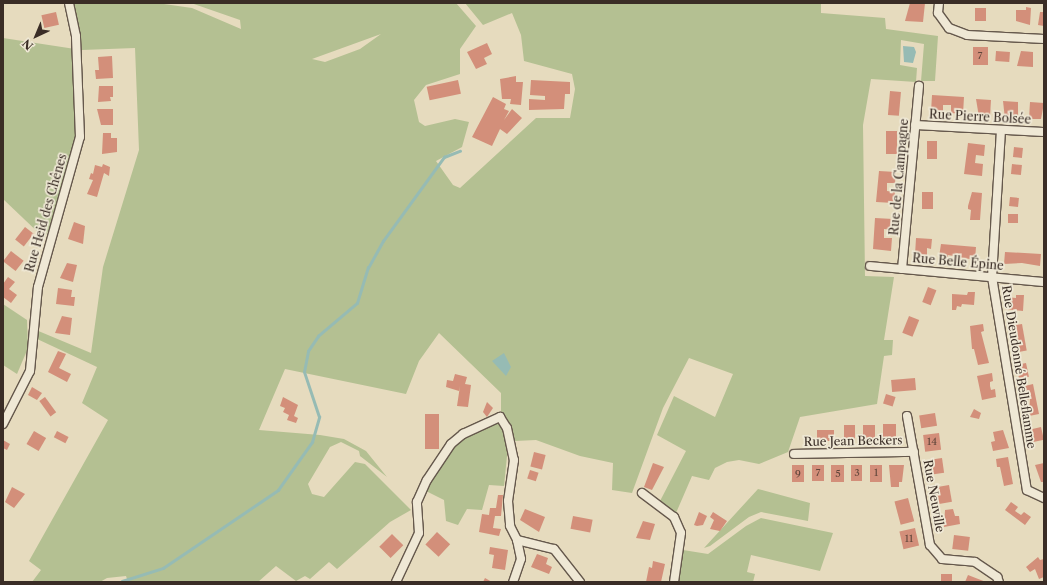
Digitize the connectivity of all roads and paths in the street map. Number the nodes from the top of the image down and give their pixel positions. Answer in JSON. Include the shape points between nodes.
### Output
{"nodes":[{"id":1,"x":69,"y":3,"type":"edge"},
{"id":2,"x":939,"y":3,"type":"edge"},
{"id":3,"x":1044,"y":39,"type":"edge"},
{"id":4,"x":919,"y":86,"type":"dead end"},
{"id":5,"x":915,"y":125,"type":"junction"},
{"id":6,"x":1001,"y":130,"type":"junction"},
{"id":7,"x":1044,"y":132,"type":"edge"},
{"id":8,"x":870,"y":266,"type":"dead end"},
{"id":9,"x":902,"y":269,"type":"junction"},
{"id":10,"x":992,"y":277,"type":"junction"},
{"id":11,"x":1044,"y":282,"type":"edge"},
{"id":12,"x":907,"y":416,"type":"dead end"},
{"id":13,"x":3,"y":424,"type":"edge"},
{"id":14,"x":914,"y":452,"type":"junction"},
{"id":15,"x":794,"y":454,"type":"dead end"},
{"id":16,"x":642,"y":493,"type":"dead end"},
{"id":17,"x":1044,"y":498,"type":"edge"},
{"id":18,"x":517,"y":540,"type":"junction"},
{"id":19,"x":396,"y":582,"type":"edge"},
{"id":20,"x":513,"y":582,"type":"edge"},
{"id":21,"x":580,"y":582,"type":"edge"},
{"id":22,"x":674,"y":582,"type":"edge"},
{"id":23,"x":999,"y":582,"type":"edge"}],
"edges":[{"from":1,"to":13,"type":"street","name":"Rue Heid des Chênes","via":[[76,36],[80,137],[38,287],[30,371]]},
{"from":2,"to":3,"type":"street","via":[[938,13],[949,28],[967,35]]},
{"from":4,"to":5,"type":"street","name":"Rue de la Campagne"},
{"from":5,"to":6,"type":"street","name":"Rue Pierre Bolsée"},
{"from":5,"to":9,"type":"street","name":"Rue de la Campagne"},
{"from":6,"to":7,"type":"street","name":"Rue Pierre Bolsée"},
{"from":6,"to":10,"type":"street"},
{"from":8,"to":9,"type":"street","name":"Rue Belle Épine"},
{"from":9,"to":10,"type":"street","name":"Rue Belle Épine"},
{"from":10,"to":11,"type":"street","name":"Rue Belle Épine"},
{"from":10,"to":17,"type":"street","name":"Rue Dieudonné Belleflamme","via":[[1027,490]]},
{"from":12,"to":14,"type":"street","name":"Rue Neuville"},
{"from":14,"to":15,"type":"street","name":"Rue Jean Beckers"},
{"from":14,"to":23,"type":"street","name":"Rue Neuville","via":[[930,545],[942,559],[976,562],[997,576]]},
{"from":16,"to":22,"type":"street","via":[[674,517],[680,533]]},
{"from":18,"to":19,"type":"street","via":[[510,526],[508,501],[514,460],[507,428],[500,417],[463,434],[451,444],[427,480],[417,502],[419,534]]},
{"from":18,"to":20,"type":"street","via":[[521,559]]},
{"from":18,"to":21,"type":"street","via":[[554,548]]}]}
